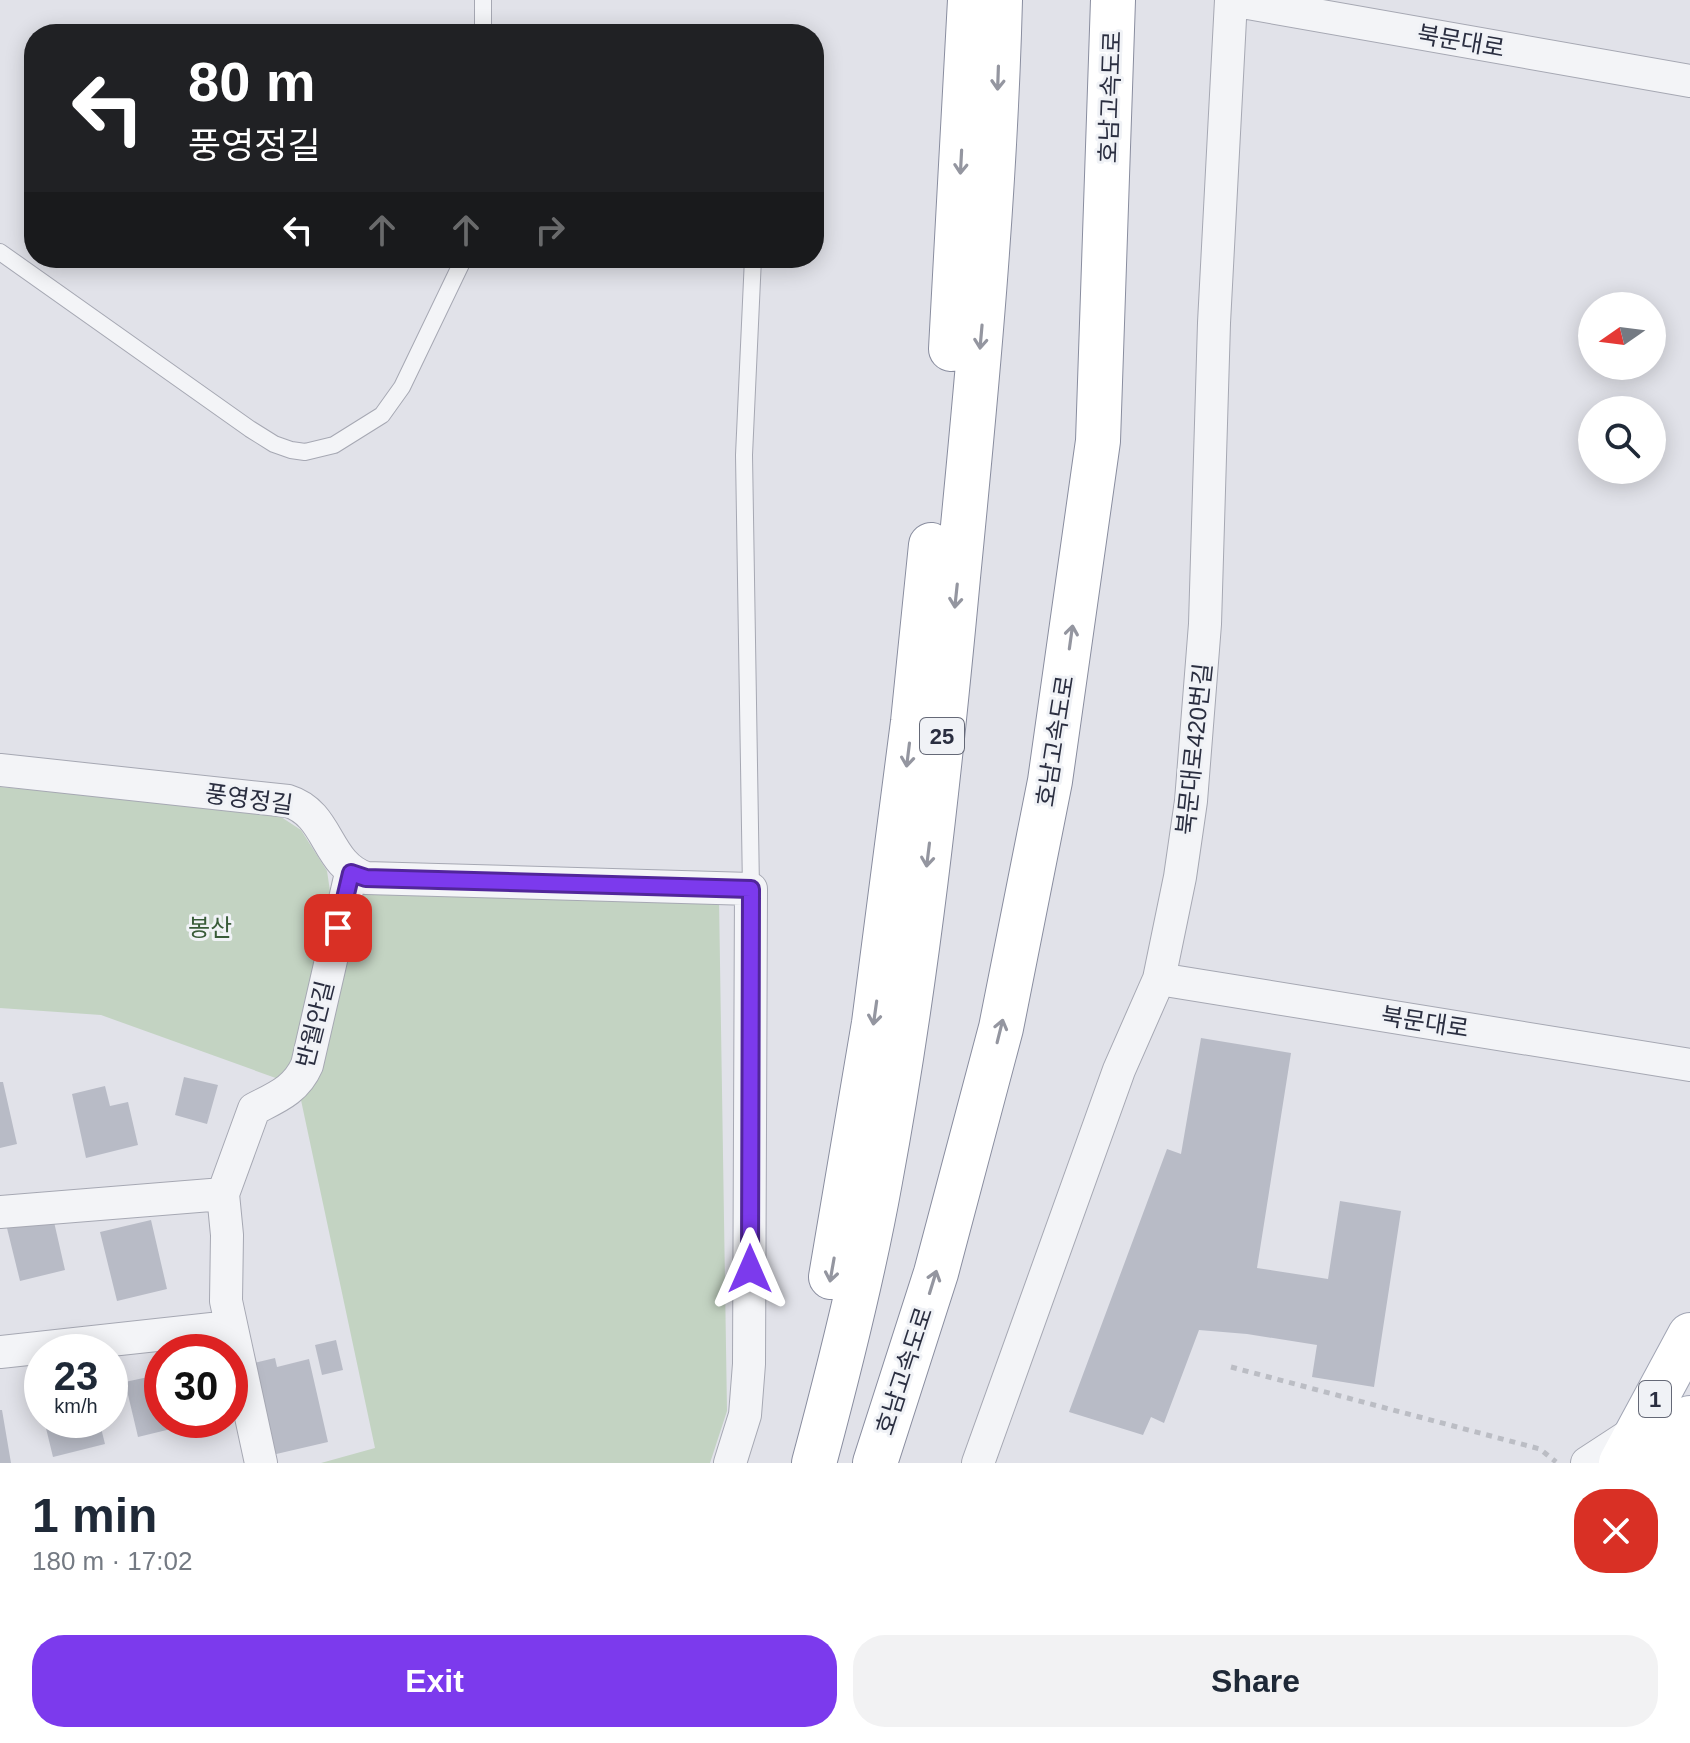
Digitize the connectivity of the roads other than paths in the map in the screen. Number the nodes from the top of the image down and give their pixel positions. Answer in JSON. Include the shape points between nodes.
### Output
{"nodes":[{"id":1,"x":483,"y":0,"type":"edge"},
{"id":2,"x":970,"y":0,"type":"edge"},
{"id":3,"x":1000,"y":0,"type":"edge"},
{"id":4,"x":1113,"y":0,"type":"edge"},
{"id":5,"x":1142,"y":0,"type":"edge"},
{"id":6,"x":1231,"y":0,"type":"edge"},
{"id":7,"x":483,"y":24,"type":"edge"},
{"id":8,"x":1690,"y":81,"type":"edge"},
{"id":9,"x":0,"y":252,"type":"edge"},
{"id":10,"x":459,"y":268,"type":"edge"},
{"id":11,"x":753,"y":268,"type":"edge"},
{"id":12,"x":1098,"y":441,"type":"junction"},
{"id":13,"x":0,"y":770,"type":"edge"},
{"id":14,"x":351,"y":873,"type":"junction"},
{"id":15,"x":751,"y":889,"type":"junction"},
{"id":16,"x":1159,"y":979,"type":"junction"},
{"id":17,"x":1690,"y":1065,"type":"edge"},
{"id":18,"x":223,"y":1194,"type":"junction"},
{"id":19,"x":0,"y":1212,"type":"edge"},
{"id":20,"x":230,"y":1327,"type":"junction"},
{"id":21,"x":1690,"y":1335,"type":"edge"},
{"id":22,"x":0,"y":1352,"type":"edge"},
{"id":23,"x":1690,"y":1418,"type":"edge"},
{"id":24,"x":1630,"y":1446,"type":"edge"},
{"id":25,"x":261,"y":1463,"type":"edge"},
{"id":26,"x":730,"y":1463,"type":"edge"},
{"id":27,"x":800,"y":1463,"type":"edge"},
{"id":28,"x":814,"y":1463,"type":"edge"},
{"id":29,"x":875,"y":1463,"type":"edge"},
{"id":30,"x":978,"y":1463,"type":"edge"},
{"id":31,"x":1587,"y":1463,"type":"edge"},
{"id":32,"x":1665,"y":1463,"type":"edge"}],
"edges":[{"from":1,"to":7,"type":"lane"},
{"from":2,"to":27,"type":"main road","one_way":true,"via":[[951,348],[913,722],[874,1023],[830,1284],[803,1401]]},
{"from":3,"to":28,"type":"main road","number":"25","one_way":true,"via":[[983,316],[916,952],[880,1181]]},
{"from":4,"to":12,"type":"main road","name":"호남고속도로"},
{"from":5,"to":12,"type":"main road","via":[[1133,193]]},
{"from":6,"to":8,"type":"street","name":"북문대로"},
{"from":6,"to":16,"type":"street","name":"북문대로420번길","via":[[1199,713],[1189,816]]},
{"from":9,"to":10,"type":"lane","via":[[250,429],[274,444],[305,452],[334,445],[382,415],[402,387]]},
{"from":11,"to":15,"type":"lane","via":[[744,455]]},
{"from":29,"to":12,"type":"main road","name":"호남고속도로","one_way":true,"via":[[936,1273],[1001,1028],[1050,781]]},
{"from":13,"to":14,"type":"street","name":"풍영정길","via":[[288,801],[315,818]]},
{"from":14,"to":15,"type":"street","via":[[366,878]]},
{"from":14,"to":18,"type":"street","name":"반월안길","via":[[307,1065],[292,1088],[254,1109]]},
{"from":15,"to":26,"type":"street","via":[[749,1364],[745,1415]]},
{"from":16,"to":17,"type":"street","name":"북문대로"},
{"from":16,"to":30,"type":"street","name":"북문대로420번길","via":[[1119,1070]]},
{"from":18,"to":19,"type":"street"},
{"from":18,"to":20,"type":"street","name":"반월안길"},
{"from":20,"to":22,"type":"street"},
{"from":20,"to":25,"type":"street","name":"반월안길"},
{"from":21,"to":24,"type":"main road","number":"1"},
{"from":23,"to":32,"type":"main road","number":"1"},
{"from":24,"to":31,"type":"street"}]}
